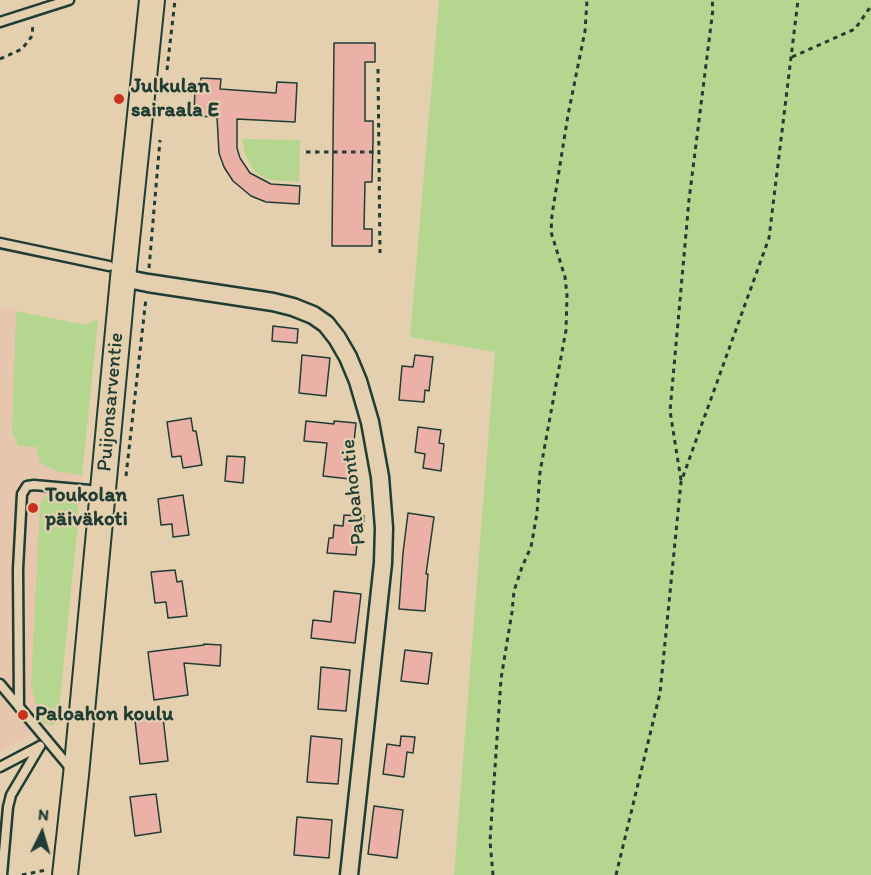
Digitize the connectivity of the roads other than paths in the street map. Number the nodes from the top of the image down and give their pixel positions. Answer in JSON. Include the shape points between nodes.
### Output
{"nodes":[{"id":1,"x":69,"y":0,"type":"edge"},
{"id":2,"x":152,"y":0,"type":"edge"},
{"id":3,"x":0,"y":22,"type":"edge"},
{"id":4,"x":0,"y":243,"type":"edge"},
{"id":5,"x":116,"y":272,"type":"junction"},
{"id":6,"x":103,"y":491,"type":"junction"},
{"id":7,"x":1,"y":687,"type":"edge"},
{"id":8,"x":19,"y":707,"type":"junction"},
{"id":9,"x":44,"y":744,"type":"junction"},
{"id":10,"x":0,"y":767,"type":"edge"},
{"id":11,"x":76,"y":776,"type":"junction"},
{"id":12,"x":58,"y":872,"type":"edge"},
{"id":13,"x":3,"y":875,"type":"edge"},
{"id":14,"x":349,"y":875,"type":"edge"}],
"edges":[{"from":1,"to":3,"type":"lane"},
{"from":2,"to":5,"type":"main road","name":"Puijonsarventie"},
{"from":4,"to":5,"type":"lane"},
{"from":5,"to":6,"type":"main road","name":"Puijonsarventie"},
{"from":5,"to":14,"type":"street","name":"Paloahontie","via":[[273,302],[314,315],[337,338],[358,381],[380,477],[383,563]]},
{"from":6,"to":8,"type":"lane","via":[[34,484],[22,494]]},
{"from":6,"to":11,"type":"main road","name":"Puijonsarventie"},
{"from":7,"to":8,"type":"lane"},
{"from":8,"to":9,"type":"lane"},
{"from":9,"to":10,"type":"lane"},
{"from":9,"to":11,"type":"lane"},
{"from":9,"to":13,"type":"lane","via":[[11,795]]},
{"from":11,"to":12,"type":"main road","name":"Puijonsarventie"}]}
